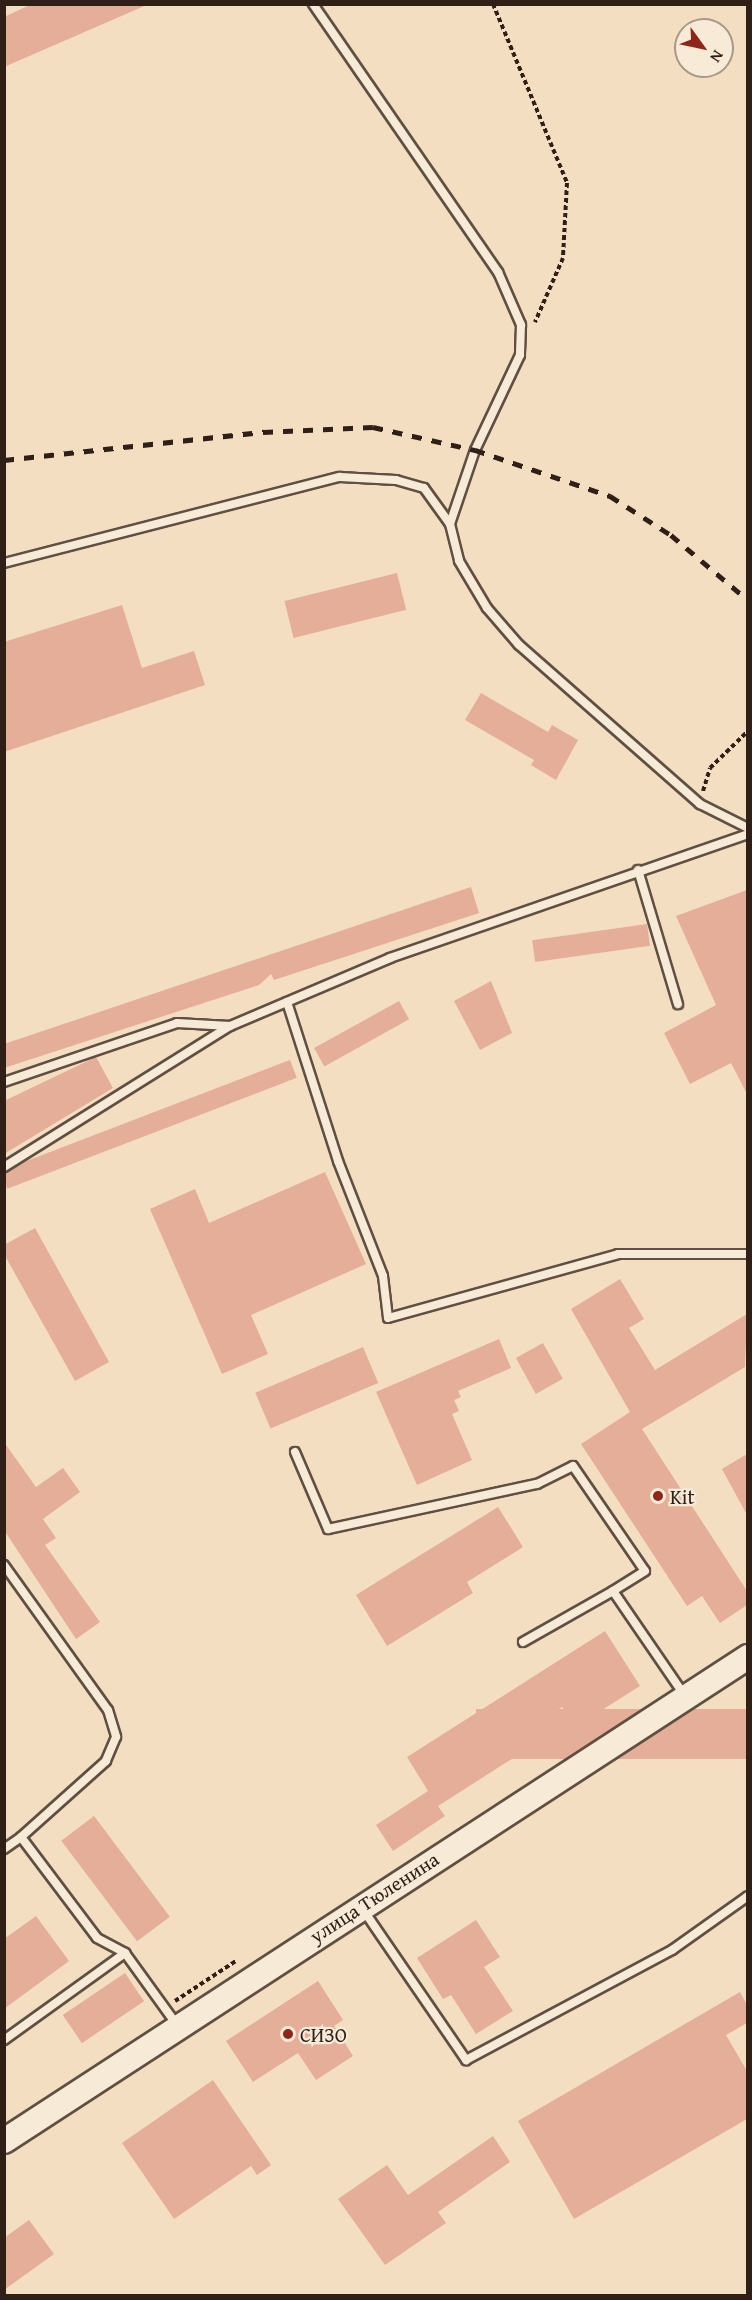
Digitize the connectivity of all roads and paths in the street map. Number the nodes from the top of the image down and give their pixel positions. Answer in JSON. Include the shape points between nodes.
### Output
{"nodes":[{"id":1,"x":493,"y":4,"type":"edge"},
{"id":2,"x":314,"y":5,"type":"edge"},
{"id":3,"x":520,"y":355,"type":"junction"},
{"id":4,"x":450,"y":524,"type":"junction"},
{"id":5,"x":4,"y":563,"type":"edge"},
{"id":6,"x":747,"y":731,"type":"edge"},
{"id":7,"x":700,"y":804,"type":"junction"},
{"id":8,"x":747,"y":828,"type":"edge"},
{"id":9,"x":747,"y":834,"type":"edge"},
{"id":10,"x":638,"y":870,"type":"junction"},
{"id":11,"x":287,"y":1002,"type":"junction"},
{"id":12,"x":678,"y":1004,"type":"dead end"},
{"id":13,"x":230,"y":1026,"type":"junction"},
{"id":14,"x":4,"y":1082,"type":"edge"},
{"id":15,"x":4,"y":1167,"type":"edge"},
{"id":16,"x":747,"y":1254,"type":"edge"},
{"id":17,"x":295,"y":1452,"type":"dead end"},
{"id":18,"x":4,"y":1565,"type":"edge"},
{"id":19,"x":613,"y":1591,"type":"junction"},
{"id":20,"x":524,"y":1642,"type":"dead end"},
{"id":21,"x":747,"y":1656,"type":"edge"},
{"id":22,"x":685,"y":1697,"type":"junction"},
{"id":23,"x":21,"y":1837,"type":"junction"},
{"id":24,"x":4,"y":1849,"type":"edge"},
{"id":25,"x":747,"y":1896,"type":"edge"},
{"id":26,"x":360,"y":1905,"type":"junction"},
{"id":27,"x":125,"y":1953,"type":"junction"},
{"id":28,"x":177,"y":2025,"type":"junction"},
{"id":29,"x":4,"y":2040,"type":"edge"},
{"id":30,"x":4,"y":2141,"type":"edge"}],
"edges":[{"from":1,"to":3,"type":"path","via":[[567,183],[563,258]]},
{"from":2,"to":3,"type":"lane","via":[[498,272],[521,325]]},
{"from":3,"to":4,"type":"lane","via":[[475,450]]},
{"from":4,"to":5,"type":"lane","via":[[424,488],[396,480],[340,477]]},
{"from":4,"to":7,"type":"lane","via":[[459,561],[487,608],[519,645]]},
{"from":6,"to":7,"type":"path","via":[[710,768]]},
{"from":7,"to":8,"type":"lane"},
{"from":9,"to":10,"type":"lane"},
{"from":10,"to":11,"type":"lane","via":[[390,958]]},
{"from":10,"to":12,"type":"lane"},
{"from":11,"to":13,"type":"lane"},
{"from":11,"to":16,"type":"lane","via":[[338,1161],[383,1276],[388,1318],[618,1254]]},
{"from":13,"to":14,"type":"lane","via":[[177,1023]]},
{"from":13,"to":15,"type":"lane"},
{"from":17,"to":19,"type":"lane","via":[[328,1529],[537,1484],[573,1466],[645,1571]]},
{"from":18,"to":23,"type":"lane","via":[[108,1710],[116,1737],[106,1761]]},
{"from":19,"to":20,"type":"lane"},
{"from":19,"to":22,"type":"lane"},
{"from":21,"to":22,"type":"main road","name":"улица Тюленина"},
{"from":22,"to":26,"type":"main road","name":"улица Тюленина"},
{"from":23,"to":24,"type":"lane"},
{"from":23,"to":27,"type":"lane","via":[[97,1938]]},
{"from":25,"to":26,"type":"lane","via":[[672,1950],[466,2060]]},
{"from":26,"to":28,"type":"main road","name":"улица Тюленина"},
{"from":27,"to":28,"type":"lane"},
{"from":27,"to":29,"type":"lane"},
{"from":28,"to":30,"type":"main road","name":"улица Тюленина"}]}
